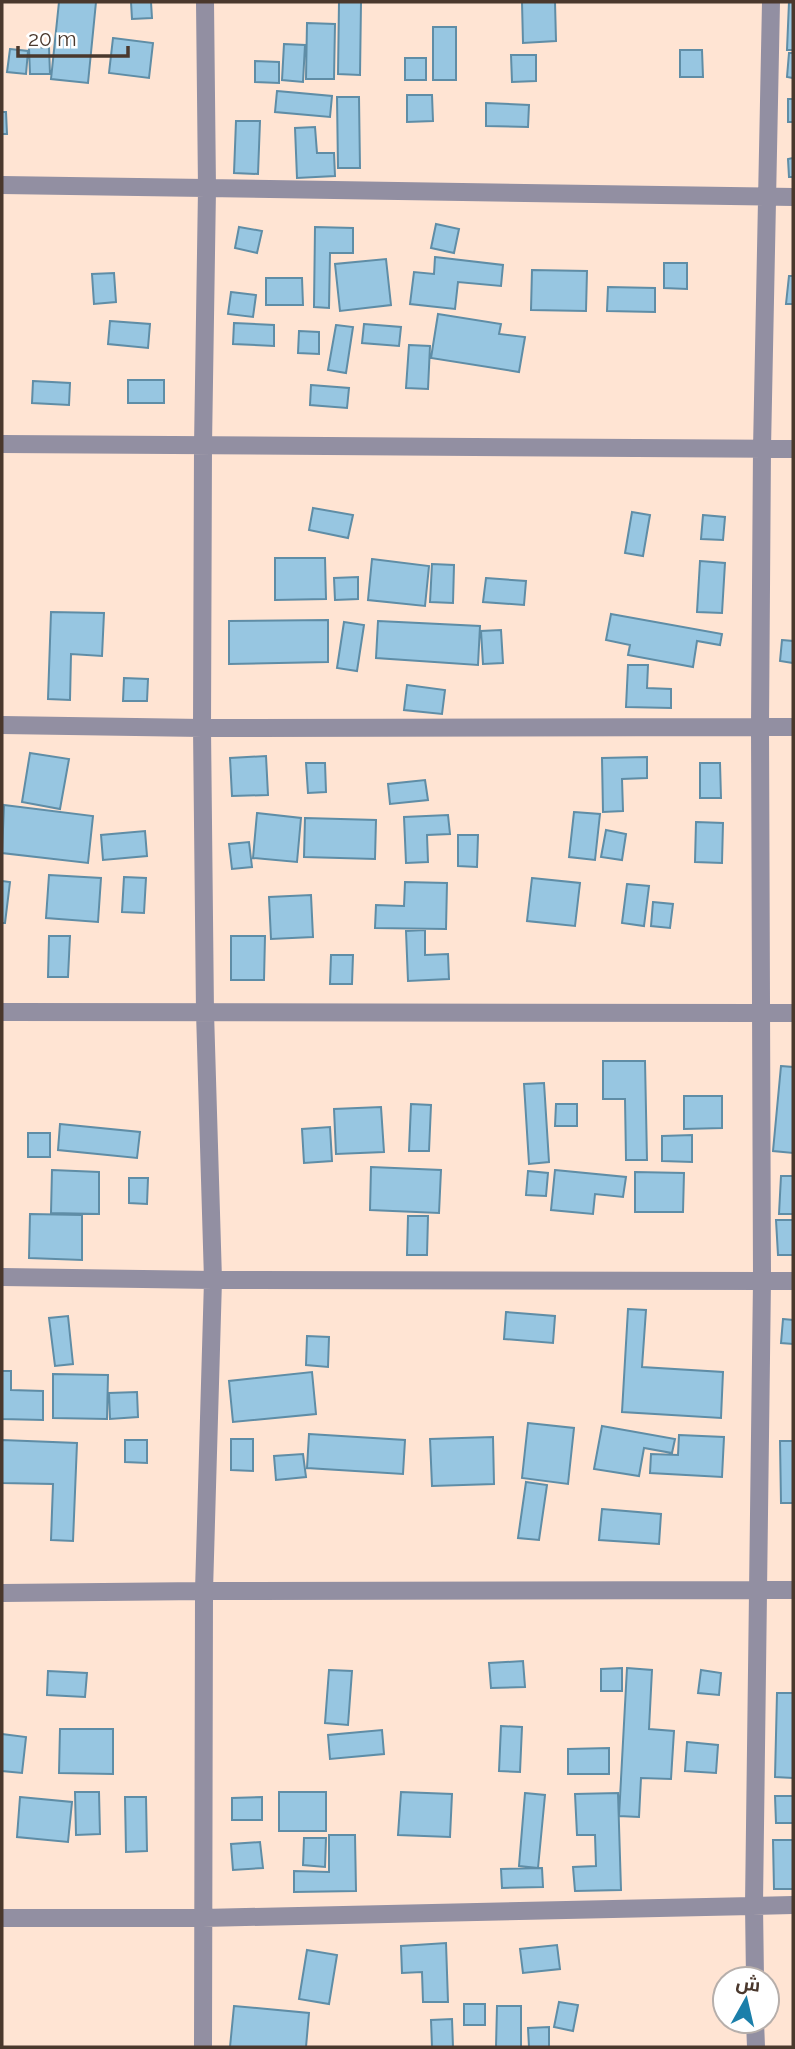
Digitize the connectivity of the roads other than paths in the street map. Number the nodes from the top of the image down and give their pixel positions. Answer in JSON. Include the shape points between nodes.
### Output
{"nodes":[{"id":1,"x":205,"y":2,"type":"edge"},
{"id":2,"x":771,"y":2,"type":"edge"},
{"id":3,"x":2,"y":185,"type":"edge"},
{"id":4,"x":207,"y":188,"type":"junction"},
{"id":5,"x":767,"y":196,"type":"junction"},
{"id":6,"x":793,"y":197,"type":"edge"},
{"id":7,"x":2,"y":444,"type":"edge"},
{"id":8,"x":203,"y":446,"type":"junction"},
{"id":9,"x":762,"y":449,"type":"junction"},
{"id":10,"x":793,"y":449,"type":"edge"},
{"id":11,"x":2,"y":725,"type":"edge"},
{"id":12,"x":760,"y":726,"type":"junction"},
{"id":13,"x":202,"y":727,"type":"junction"},
{"id":14,"x":793,"y":727,"type":"edge"},
{"id":15,"x":2,"y":1012,"type":"edge"},
{"id":16,"x":205,"y":1012,"type":"junction"},
{"id":17,"x":761,"y":1013,"type":"junction"},
{"id":18,"x":793,"y":1013,"type":"edge"},
{"id":19,"x":2,"y":1277,"type":"edge"},
{"id":20,"x":213,"y":1280,"type":"junction"},
{"id":21,"x":762,"y":1280,"type":"junction"},
{"id":22,"x":793,"y":1281,"type":"edge"},
{"id":23,"x":758,"y":1590,"type":"junction"},
{"id":24,"x":793,"y":1590,"type":"edge"},
{"id":25,"x":204,"y":1591,"type":"junction"},
{"id":26,"x":2,"y":1593,"type":"edge"},
{"id":27,"x":754,"y":1905,"type":"junction"},
{"id":28,"x":793,"y":1905,"type":"edge"},
{"id":29,"x":2,"y":1917,"type":"edge"},
{"id":30,"x":203,"y":1918,"type":"junction"},
{"id":31,"x":755,"y":1965,"type":"edge"},
{"id":32,"x":203,"y":2047,"type":"edge"}],
"edges":[{"from":1,"to":4,"type":"street"},
{"from":2,"to":5,"type":"street"},
{"from":3,"to":4,"type":"street"},
{"from":4,"to":5,"type":"street"},
{"from":4,"to":8,"type":"street"},
{"from":5,"to":6,"type":"street"},
{"from":5,"to":9,"type":"street"},
{"from":7,"to":8,"type":"street"},
{"from":8,"to":9,"type":"street"},
{"from":8,"to":13,"type":"street"},
{"from":9,"to":10,"type":"street"},
{"from":9,"to":12,"type":"street"},
{"from":11,"to":13,"type":"street"},
{"from":12,"to":13,"type":"street"},
{"from":12,"to":14,"type":"street"},
{"from":12,"to":17,"type":"street"},
{"from":13,"to":16,"type":"street"},
{"from":15,"to":16,"type":"street"},
{"from":16,"to":17,"type":"street"},
{"from":16,"to":20,"type":"street"},
{"from":17,"to":18,"type":"street"},
{"from":17,"to":21,"type":"street"},
{"from":19,"to":20,"type":"street"},
{"from":20,"to":21,"type":"street"},
{"from":20,"to":25,"type":"street"},
{"from":21,"to":22,"type":"street"},
{"from":21,"to":23,"type":"street"},
{"from":23,"to":24,"type":"street"},
{"from":23,"to":25,"type":"street"},
{"from":23,"to":27,"type":"street"},
{"from":25,"to":26,"type":"street"},
{"from":25,"to":30,"type":"street"},
{"from":27,"to":28,"type":"street"},
{"from":27,"to":30,"type":"street"},
{"from":27,"to":31,"type":"street"},
{"from":29,"to":30,"type":"street"},
{"from":30,"to":32,"type":"street"}]}
